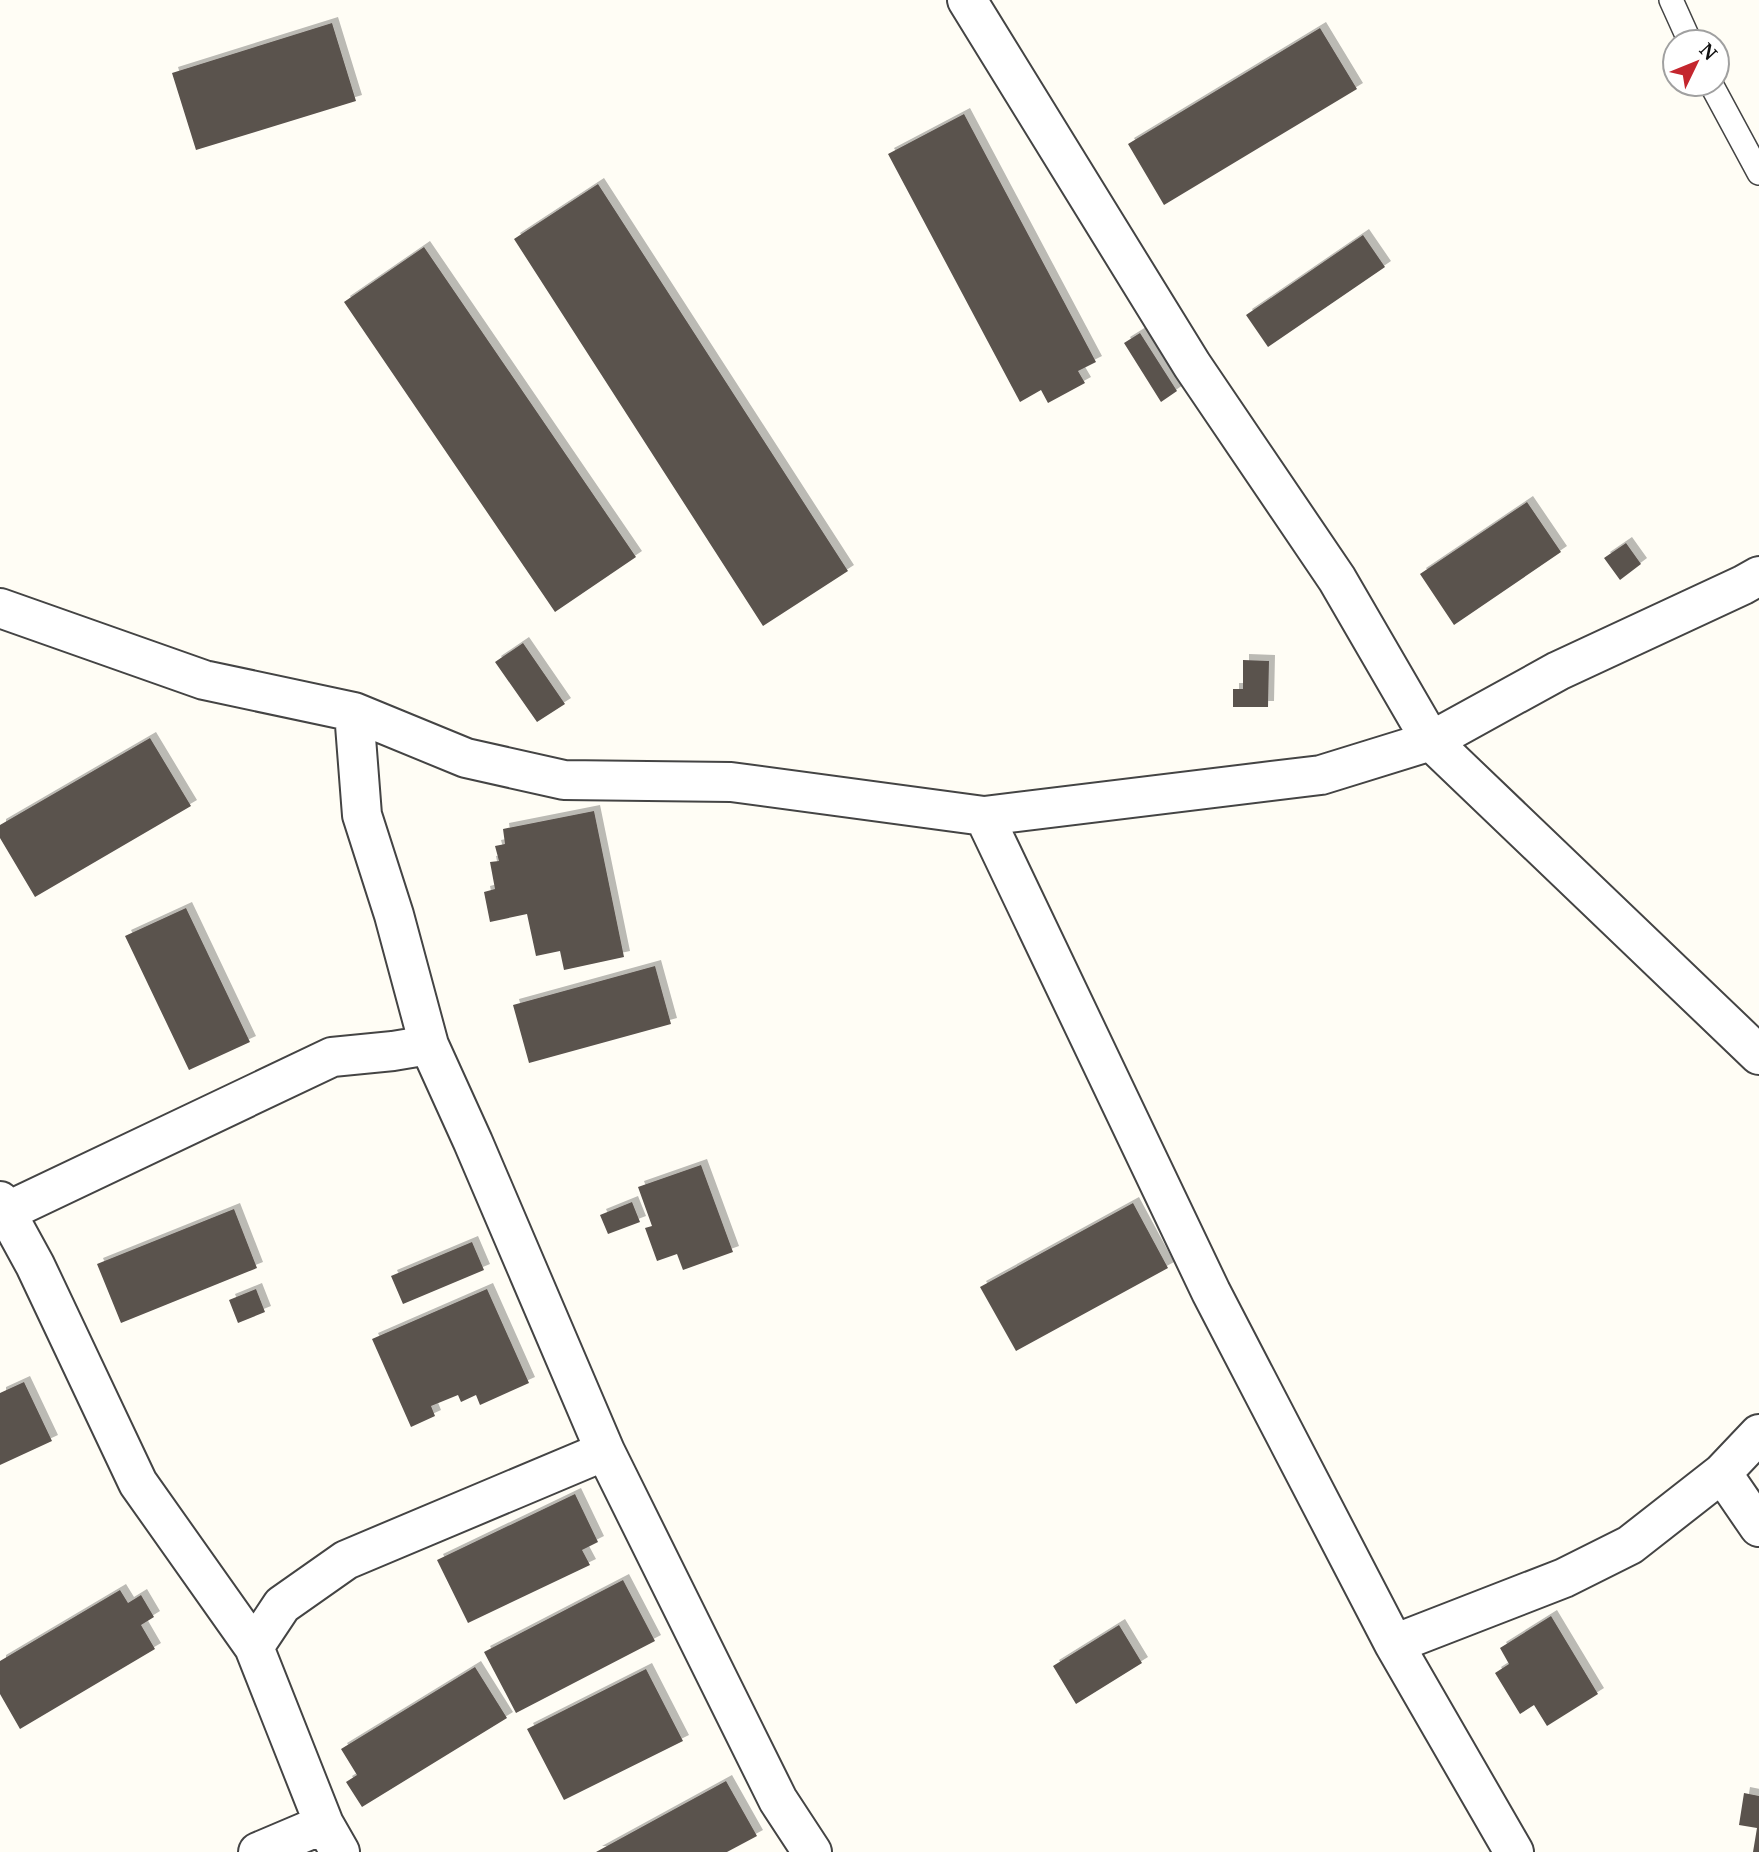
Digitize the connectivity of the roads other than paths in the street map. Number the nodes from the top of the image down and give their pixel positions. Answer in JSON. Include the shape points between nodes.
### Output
{"nodes":[{"id":1,"x":967,"y":0,"type":"edge"},
{"id":2,"x":1671,"y":0,"type":"edge"},
{"id":3,"x":1684,"y":28,"type":"edge"},
{"id":4,"x":1719,"y":98,"type":"edge"},
{"id":5,"x":1759,"y":173,"type":"edge"},
{"id":6,"x":1759,"y":576,"type":"edge"},
{"id":7,"x":0,"y":608,"type":"edge"},
{"id":8,"x":354,"y":712,"type":"junction"},
{"id":9,"x":1431,"y":741,"type":"junction"},
{"id":10,"x":984,"y":816,"type":"junction"},
{"id":11,"x":429,"y":1045,"type":"junction"},
{"id":12,"x":1759,"y":1055,"type":"edge"},
{"id":13,"x":3,"y":1206,"type":"edge"},
{"id":14,"x":1759,"y":1434,"type":"edge"},
{"id":15,"x":605,"y":1451,"type":"junction"},
{"id":16,"x":1722,"y":1473,"type":"junction"},
{"id":17,"x":1759,"y":1527,"type":"edge"},
{"id":18,"x":1394,"y":1644,"type":"junction"},
{"id":19,"x":254,"y":1647,"type":"junction"},
{"id":20,"x":332,"y":1838,"type":"edge"},
{"id":21,"x":258,"y":1852,"type":"edge"},
{"id":22,"x":812,"y":1852,"type":"edge"},
{"id":23,"x":1514,"y":1852,"type":"edge"}],
"edges":[{"from":1,"to":9,"type":"street","via":[[1192,365],[1337,579]]},
{"from":2,"to":3,"type":"lane"},
{"from":4,"to":5,"type":"lane"},
{"from":6,"to":9,"type":"street","via":[[1558,671]]},
{"from":7,"to":8,"type":"street","via":[[204,680]]},
{"from":8,"to":10,"type":"street","via":[[467,758],[565,780],[731,782]]},
{"from":8,"to":11,"type":"street","via":[[362,815]]},
{"from":9,"to":10,"type":"street","via":[[1321,775]]},
{"from":9,"to":12,"type":"street"},
{"from":10,"to":18,"type":"street","via":[[1211,1292]]},
{"from":11,"to":13,"type":"street","via":[[332,1057]]},
{"from":11,"to":15,"type":"street"},
{"from":13,"to":19,"type":"street","via":[[138,1483]]},
{"from":14,"to":16,"type":"street"},
{"from":15,"to":19,"type":"street","via":[[346,1560],[282,1605]]},
{"from":15,"to":22,"type":"street","via":[[778,1800]]},
{"from":16,"to":17,"type":"street"},
{"from":16,"to":18,"type":"street","via":[[1630,1545],[1564,1578]]},
{"from":18,"to":23,"type":"street"},
{"from":19,"to":20,"type":"street"},
{"from":20,"to":21,"type":"street"}]}
